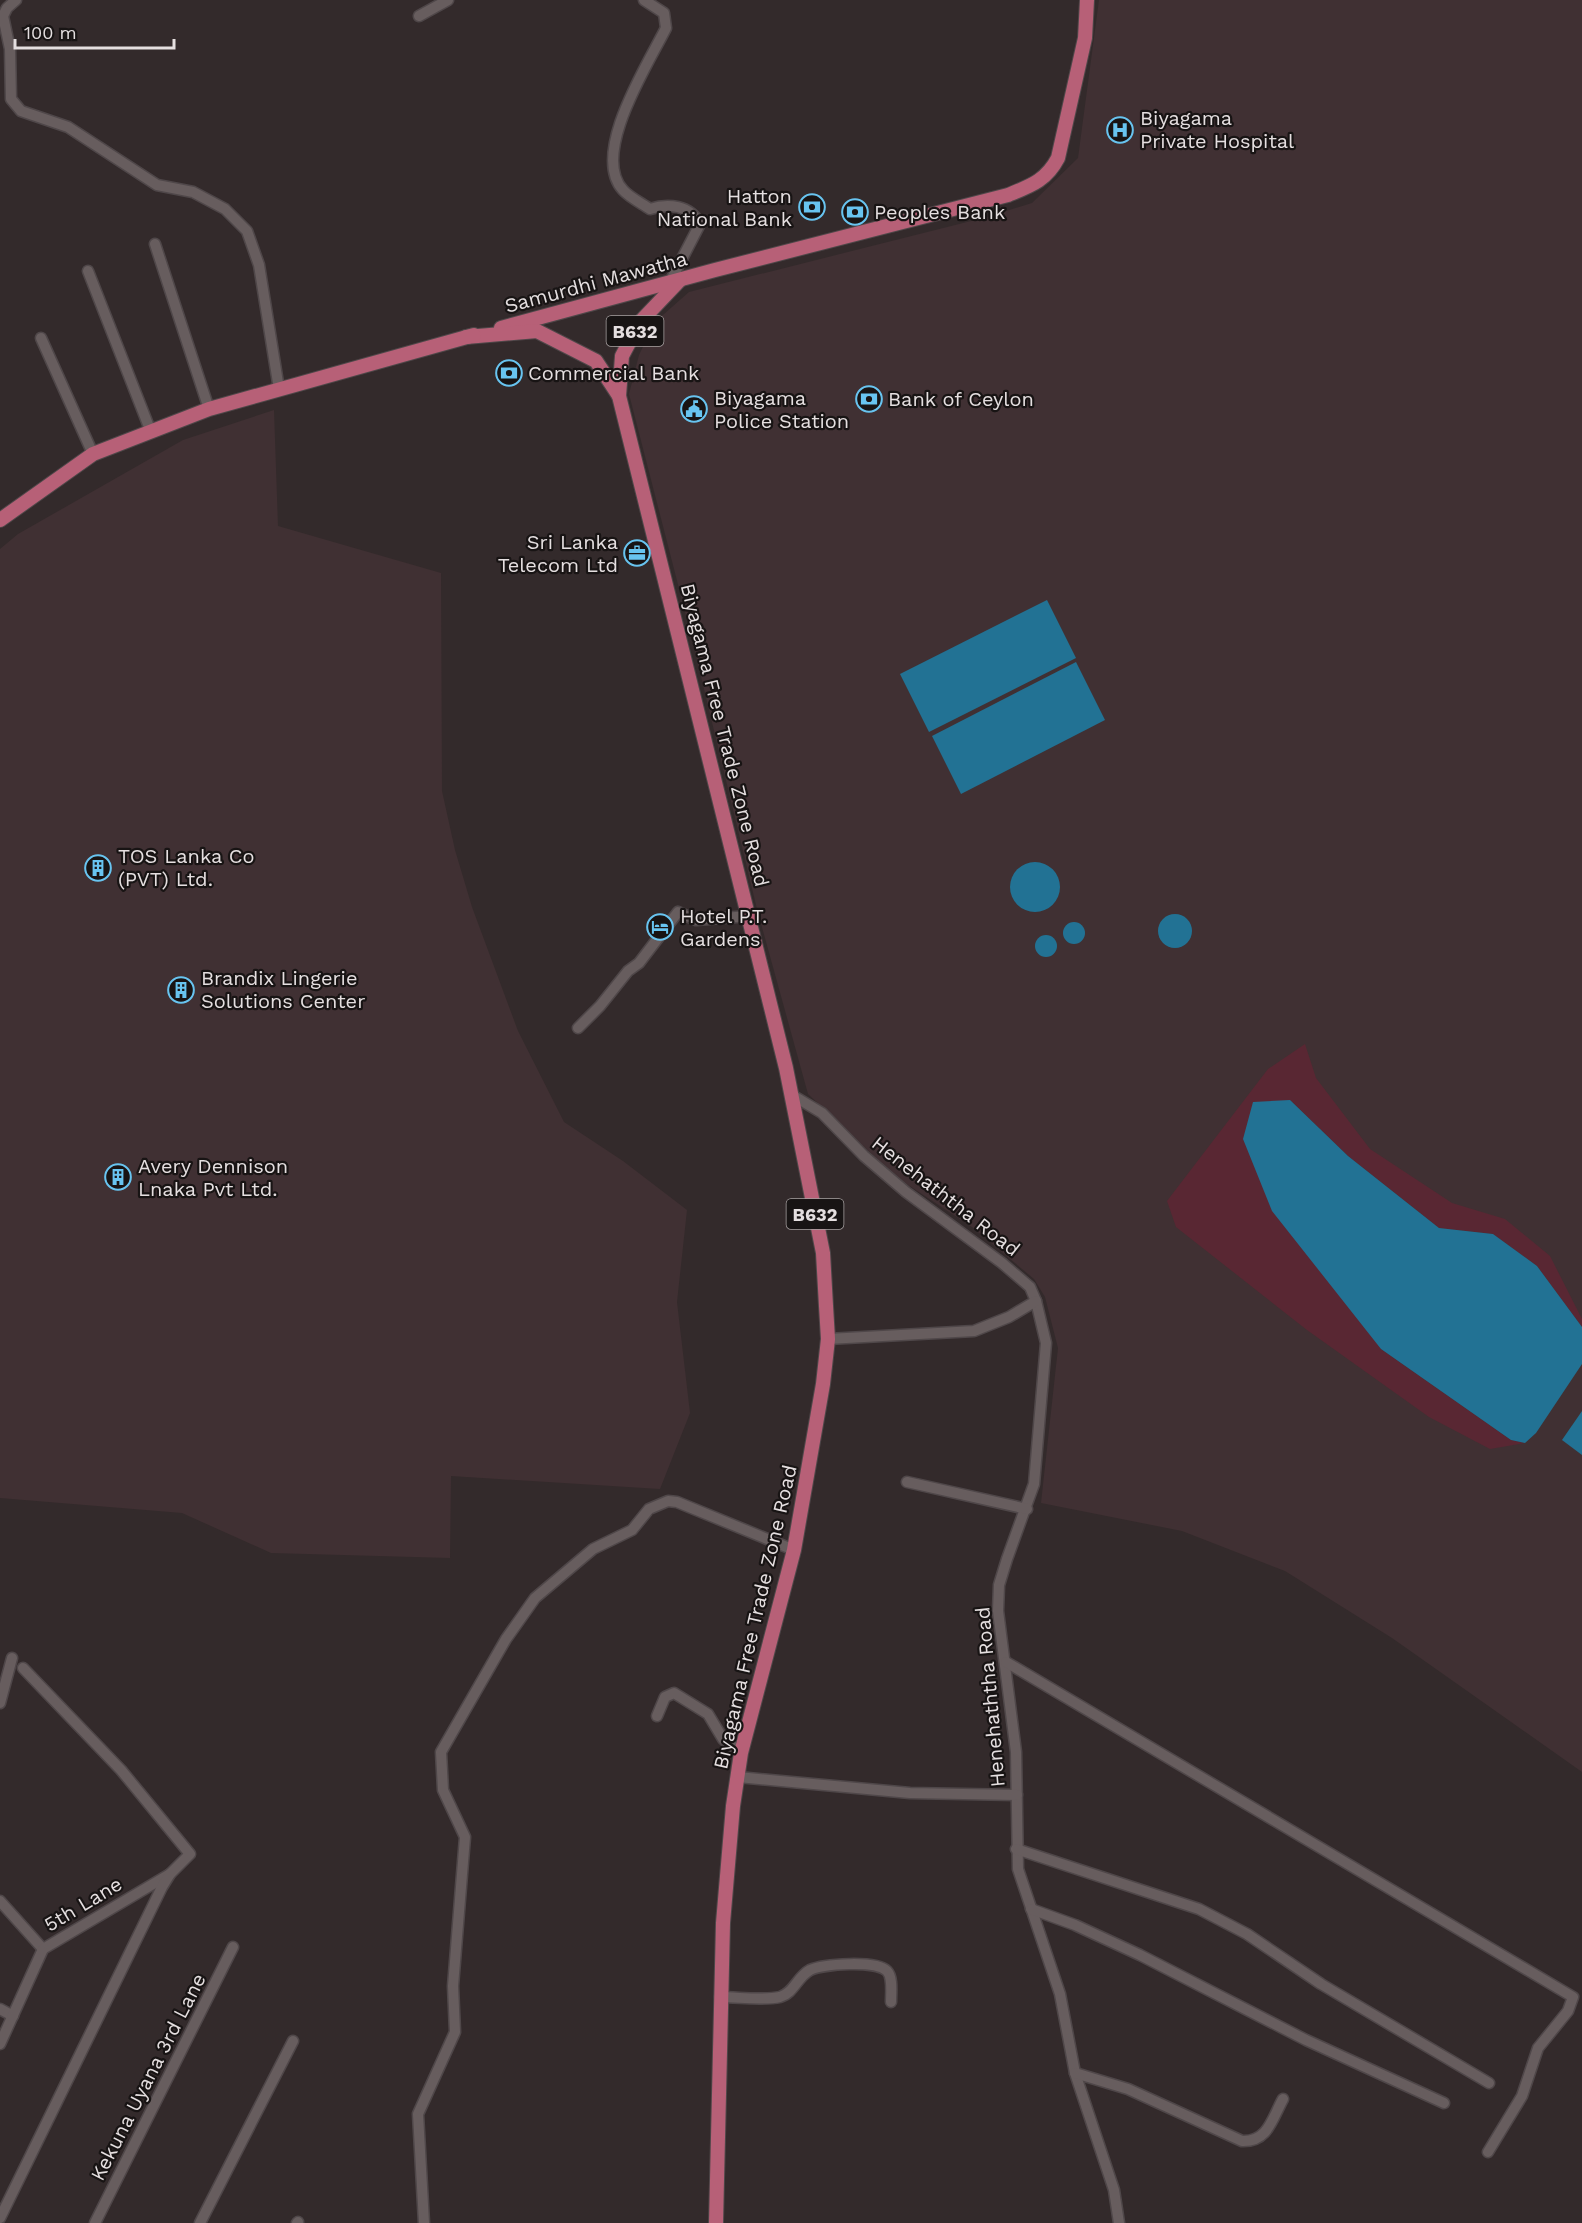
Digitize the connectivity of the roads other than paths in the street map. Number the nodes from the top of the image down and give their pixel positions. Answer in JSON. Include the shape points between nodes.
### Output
{"nodes":[{"id":1,"x":16,"y":0,"type":"edge"},
{"id":2,"x":448,"y":0,"type":"edge"},
{"id":3,"x":644,"y":0,"type":"edge"},
{"id":4,"x":1087,"y":0,"type":"edge"},
{"id":5,"x":2,"y":16,"type":"edge"},
{"id":6,"x":419,"y":16,"type":"dead end"},
{"id":7,"x":155,"y":244,"type":"dead end"},
{"id":8,"x":88,"y":271,"type":"dead end"},
{"id":9,"x":675,"y":281,"type":"junction"},
{"id":10,"x":41,"y":338,"type":"dead end"},
{"id":11,"x":466,"y":338,"type":"junction"},
{"id":12,"x":279,"y":389,"type":"junction"},
{"id":13,"x":619,"y":396,"type":"junction"},
{"id":14,"x":209,"y":408,"type":"junction"},
{"id":15,"x":151,"y":432,"type":"junction"},
{"id":16,"x":93,"y":454,"type":"junction"},
{"id":17,"x":0,"y":520,"type":"edge"},
{"id":18,"x":749,"y":915,"type":"junction"},
{"id":19,"x":578,"y":1028,"type":"dead end"},
{"id":20,"x":792,"y":1095,"type":"junction"},
{"id":21,"x":1036,"y":1301,"type":"junction"},
{"id":22,"x":828,"y":1339,"type":"junction"},
{"id":23,"x":907,"y":1482,"type":"dead end"},
{"id":24,"x":1027,"y":1509,"type":"junction"},
{"id":25,"x":794,"y":1550,"type":"junction"},
{"id":26,"x":12,"y":1658,"type":"dead end"},
{"id":27,"x":1006,"y":1662,"type":"junction"},
{"id":28,"x":23,"y":1668,"type":"dead end"},
{"id":29,"x":0,"y":1703,"type":"edge"},
{"id":30,"x":657,"y":1716,"type":"dead end"},
{"id":31,"x":741,"y":1753,"type":"junction"},
{"id":32,"x":738,"y":1777,"type":"junction"},
{"id":33,"x":1017,"y":1794,"type":"junction"},
{"id":34,"x":1016,"y":1849,"type":"junction"},
{"id":35,"x":170,"y":1874,"type":"junction"},
{"id":36,"x":0,"y":1901,"type":"edge"},
{"id":37,"x":1031,"y":1909,"type":"junction"},
{"id":38,"x":233,"y":1947,"type":"dead end"},
{"id":39,"x":43,"y":1949,"type":"junction"},
{"id":40,"x":720,"y":1997,"type":"junction"},
{"id":41,"x":891,"y":2002,"type":"dead end"},
{"id":42,"x":0,"y":2009,"type":"edge"},
{"id":43,"x":13,"y":2016,"type":"junction"},
{"id":44,"x":293,"y":2041,"type":"dead end"},
{"id":45,"x":0,"y":2044,"type":"edge"},
{"id":46,"x":1075,"y":2073,"type":"junction"},
{"id":47,"x":1490,"y":2083,"type":"dead end"},
{"id":48,"x":1283,"y":2099,"type":"dead end"},
{"id":49,"x":1444,"y":2103,"type":"dead end"},
{"id":50,"x":1488,"y":2152,"type":"dead end"},
{"id":51,"x":0,"y":2218,"type":"edge"},
{"id":52,"x":95,"y":2223,"type":"edge"},
{"id":53,"x":200,"y":2223,"type":"edge"},
{"id":54,"x":424,"y":2223,"type":"edge"},
{"id":55,"x":716,"y":2223,"type":"edge"},
{"id":56,"x":1119,"y":2223,"type":"edge"}],
"edges":[{"from":1,"to":5,"type":"street"},
{"from":2,"to":6,"type":"street"},
{"from":3,"to":9,"type":"street","via":[[664,13],[666,28],[617,129],[611,159],[622,189],[650,209],[666,203],[697,218],[700,224]]},
{"from":4,"to":9,"type":"main road","name":"Samurdhi Mawatha","via":[[1085,38],[1058,158],[1040,182],[1008,195]]},
{"from":5,"to":12,"type":"street","via":[[10,49],[11,99],[16,107],[68,127],[157,185],[194,192],[225,209],[247,231],[259,265]]},
{"from":7,"to":14,"type":"street"},
{"from":8,"to":15,"type":"street"},
{"from":9,"to":11,"type":"main road","name":"Samurdhi Mawatha"},
{"from":9,"to":13,"type":"main road","name":"Biyagama Free Trade Zone Road","number":"B632","via":[[640,322],[622,356]]},
{"from":10,"to":16,"type":"street"},
{"from":11,"to":12,"type":"main road","name":"Samurdhi Mawatha"},
{"from":11,"to":13,"type":"main road","name":"Biyagama Free Trade Zone Road","number":"B632","via":[[537,331],[596,361]]},
{"from":12,"to":14,"type":"main road","name":"Samurdhi Mawatha"},
{"from":13,"to":18,"type":"main road","name":"Biyagama Free Trade Zone Road","number":"B632"},
{"from":14,"to":15,"type":"main road","name":"Samurdhi Mawatha"},
{"from":15,"to":16,"type":"main road","name":"Samurdhi Mawatha"},
{"from":16,"to":17,"type":"main road","name":"Samurdhi Mawatha"},
{"from":18,"to":19,"type":"street","via":[[696,920],[678,912],[639,963]]},
{"from":18,"to":20,"type":"main road","name":"Biyagama Free Trade Zone Road","number":"B632"},
{"from":20,"to":21,"type":"street","name":"Henehaththa Road","via":[[822,1113],[906,1192],[1002,1263],[1030,1287]]},
{"from":20,"to":22,"type":"main road","name":"Biyagama Free Trade Zone Road","number":"B632","via":[[824,1253]]},
{"from":21,"to":22,"type":"street","via":[[974,1331]]},
{"from":21,"to":24,"type":"street","name":"Henehaththa Road","via":[[1046,1343],[1045,1371],[1034,1484]]},
{"from":22,"to":25,"type":"main road","name":"Biyagama Free Trade Zone Road","number":"B632"},
{"from":23,"to":24,"type":"street"},
{"from":24,"to":27,"type":"street","name":"Henehaththa Road","via":[[999,1585],[998,1611]]},
{"from":25,"to":31,"type":"main road","name":"Biyagama Free Trade Zone Road","number":"B632"},
{"from":25,"to":54,"type":"street","via":[[677,1502],[649,1509],[632,1530],[593,1549],[535,1598],[452,1727],[441,1752],[443,1790],[465,1837],[453,1986],[455,2032],[418,2114]]},
{"from":26,"to":29,"type":"street"},
{"from":27,"to":33,"type":"street","name":"Henehaththa Road"},
{"from":27,"to":50,"type":"street","via":[[1573,1997],[1568,2011],[1538,2048],[1522,2096]]},
{"from":28,"to":35,"type":"street","via":[[121,1770],[190,1854]]},
{"from":30,"to":31,"type":"street","via":[[665,1697],[674,1693],[701,1708],[723,1739]]},
{"from":31,"to":32,"type":"main road","name":"Biyagama Free Trade Zone Road","number":"B632"},
{"from":32,"to":33,"type":"street","via":[[910,1793]]},
{"from":32,"to":40,"type":"main road","name":"Biyagama Free Trade Zone Road","number":"B632","via":[[726,1871]]},
{"from":33,"to":34,"type":"street","name":"Henehaththa Road"},
{"from":34,"to":37,"type":"street","name":"Henehaththa Road"},
{"from":34,"to":47,"type":"street","via":[[1221,1919],[1321,1984]]},
{"from":35,"to":39,"type":"street","name":"5th Lane"},
{"from":35,"to":51,"type":"street"},
{"from":36,"to":39,"type":"street"},
{"from":37,"to":46,"type":"street","name":"Henehaththa Road","via":[[1060,1994]]},
{"from":37,"to":49,"type":"street","via":[[1140,1955],[1306,2040]]},
{"from":38,"to":52,"type":"street","name":"Kekuna Uyana 3rd Lane"},
{"from":39,"to":43,"type":"street","name":"5th Lane"},
{"from":40,"to":41,"type":"street","via":[[789,1994],[807,1971],[839,1964],[881,1967],[887,1971]]},
{"from":40,"to":55,"type":"main road","name":"Biyagama Free Trade Zone Road","number":"B632"},
{"from":42,"to":43,"type":"street"},
{"from":43,"to":45,"type":"street","name":"5th Lane"},
{"from":44,"to":53,"type":"street"},
{"from":46,"to":48,"type":"street","via":[[1128,2089],[1242,2141],[1261,2138]]},
{"from":46,"to":56,"type":"street","name":"Henehaththa Road","via":[[1114,2190]]}]}
